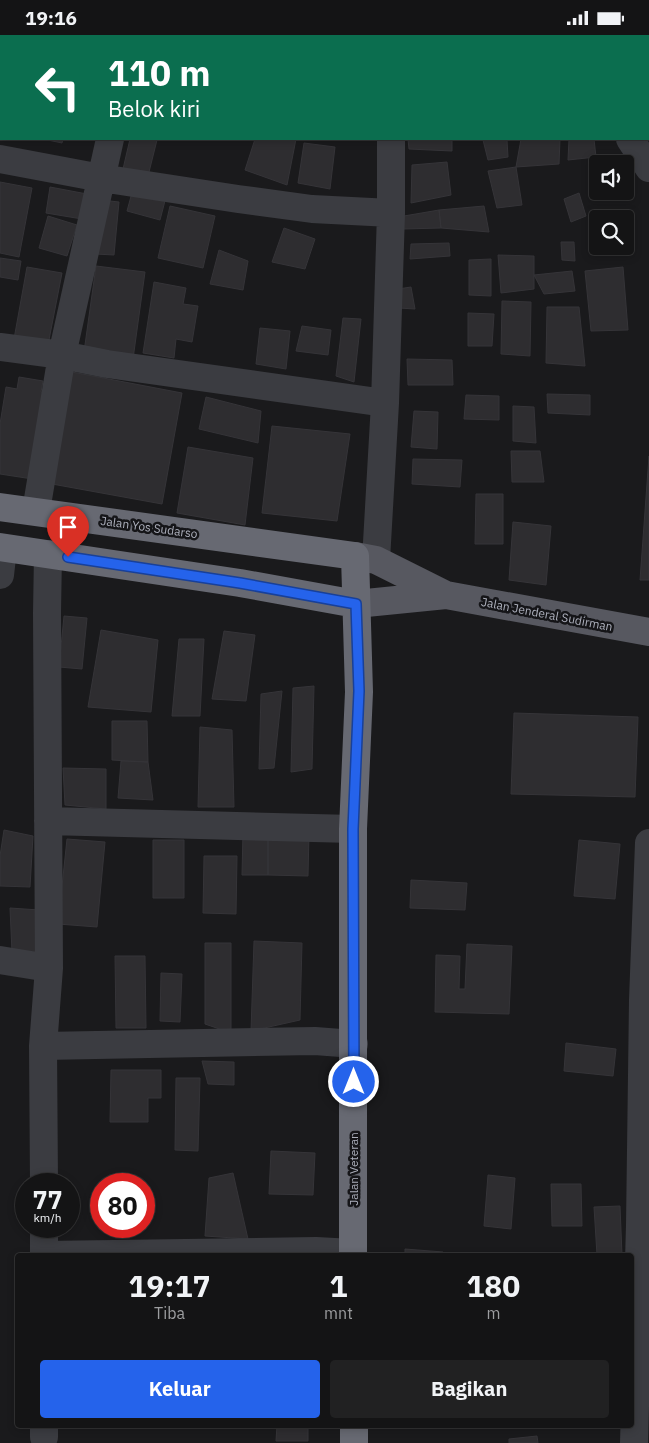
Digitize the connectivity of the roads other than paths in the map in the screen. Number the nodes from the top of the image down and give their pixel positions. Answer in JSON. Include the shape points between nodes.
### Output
{"nodes":[{"id":1,"x":110,"y":140,"type":"edge"},
{"id":2,"x":391,"y":140,"type":"edge"},
{"id":3,"x":631,"y":140,"type":"edge"},
{"id":4,"x":0,"y":159,"type":"edge"},
{"id":5,"x":649,"y":168,"type":"edge"},
{"id":6,"x":101,"y":178,"type":"junction"},
{"id":7,"x":391,"y":213,"type":"junction"},
{"id":8,"x":0,"y":347,"type":"edge"},
{"id":9,"x":62,"y":355,"type":"junction"},
{"id":10,"x":385,"y":403,"type":"junction"},
{"id":11,"x":0,"y":507,"type":"edge"},
{"id":12,"x":36,"y":511,"type":"junction"},
{"id":13,"x":1,"y":548,"type":"edge"},
{"id":14,"x":48,"y":554,"type":"junction"},
{"id":15,"x":366,"y":558,"type":"junction"},
{"id":16,"x":0,"y":575,"type":"edge"},
{"id":17,"x":446,"y":595,"type":"junction"},
{"id":18,"x":356,"y":604,"type":"junction"},
{"id":19,"x":649,"y":632,"type":"edge"},
{"id":20,"x":48,"y":821,"type":"junction"},
{"id":21,"x":353,"y":829,"type":"junction"},
{"id":22,"x":649,"y":843,"type":"edge"},
{"id":23,"x":0,"y":960,"type":"edge"},
{"id":24,"x":49,"y":968,"type":"junction"},
{"id":25,"x":646,"y":1000,"type":"edge"},
{"id":26,"x":354,"y":1043,"type":"junction"},
{"id":27,"x":43,"y":1046,"type":"junction"},
{"id":28,"x":44,"y":1173,"type":"edge"},
{"id":29,"x":44,"y":1238,"type":"edge"},
{"id":30,"x":644,"y":1247,"type":"edge"},
{"id":31,"x":44,"y":1253,"type":"edge"},
{"id":32,"x":180,"y":1253,"type":"edge"},
{"id":33,"x":341,"y":1253,"type":"edge"},
{"id":34,"x":353,"y":1253,"type":"edge"},
{"id":35,"x":354,"y":1428,"type":"edge"},
{"id":36,"x":354,"y":1443,"type":"edge"},
{"id":37,"x":634,"y":1443,"type":"edge"}],
"edges":[{"from":1,"to":6,"type":"street"},
{"from":2,"to":7,"type":"street"},
{"from":3,"to":5,"type":"street"},
{"from":4,"to":6,"type":"street"},
{"from":6,"to":7,"type":"street","via":[[312,209]]},
{"from":6,"to":9,"type":"street"},
{"from":7,"to":10,"type":"street"},
{"from":8,"to":9,"type":"street"},
{"from":9,"to":10,"type":"street"},
{"from":9,"to":12,"type":"street"},
{"from":10,"to":15,"type":"street"},
{"from":11,"to":12,"type":"highway","name":"Jalan Yos Sudarso"},
{"from":12,"to":15,"type":"highway","name":"Jalan Yos Sudarso"},
{"from":13,"to":14,"type":"highway"},
{"from":13,"to":16,"type":"street"},
{"from":14,"to":18,"type":"highway"},
{"from":14,"to":20,"type":"street"},
{"from":15,"to":17,"type":"main road"},
{"from":15,"to":18,"type":"highway","name":"Jalan Veteran"},
{"from":17,"to":18,"type":"main road"},
{"from":17,"to":19,"type":"main road","name":"Jalan Jenderal Sudirman"},
{"from":18,"to":21,"type":"highway","name":"Jalan Veteran","via":[[359,691]]},
{"from":20,"to":21,"type":"street"},
{"from":20,"to":24,"type":"street"},
{"from":21,"to":26,"type":"highway","name":"Jalan Veteran"},
{"from":22,"to":25,"type":"street"},
{"from":23,"to":24,"type":"street"},
{"from":24,"to":27,"type":"street"},
{"from":25,"to":30,"type":"street"},
{"from":26,"to":27,"type":"street"},
{"from":26,"to":34,"type":"highway","name":"Jalan Veteran"},
{"from":27,"to":28,"type":"street"},
{"from":29,"to":31,"type":"street"},
{"from":30,"to":37,"type":"street"},
{"from":32,"to":33,"type":"street"},
{"from":35,"to":36,"type":"highway"}]}
